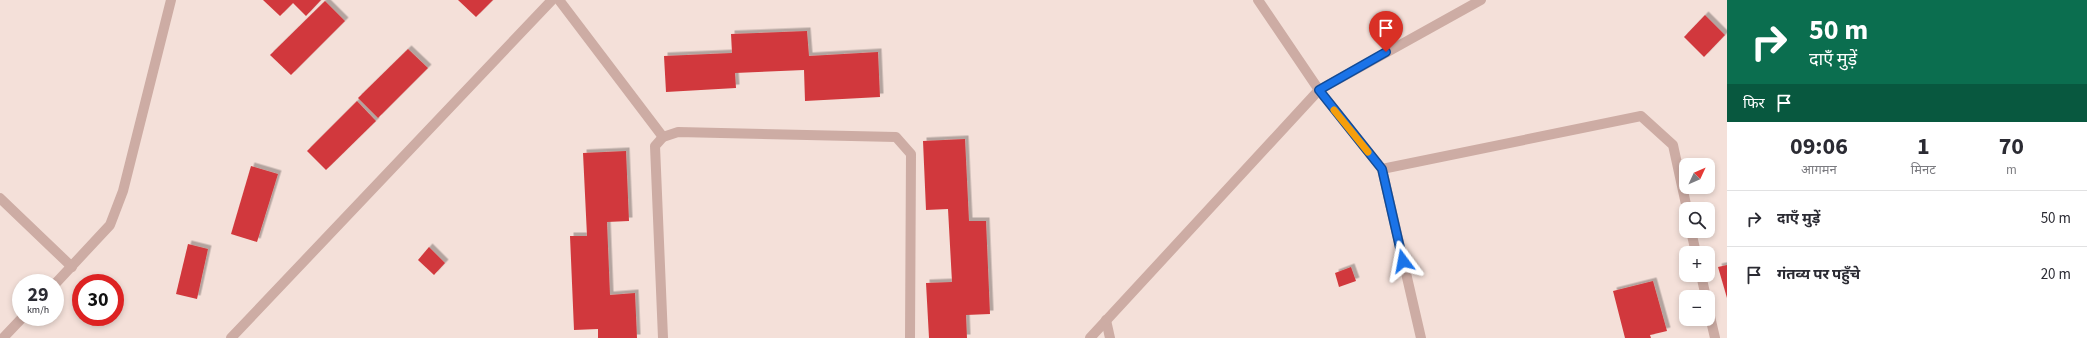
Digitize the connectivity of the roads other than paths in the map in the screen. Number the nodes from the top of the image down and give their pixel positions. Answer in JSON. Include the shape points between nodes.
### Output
{"nodes":[{"id":1,"x":171,"y":0,"type":"edge"},
{"id":2,"x":552,"y":0,"type":"edge"},
{"id":3,"x":559,"y":0,"type":"edge"},
{"id":4,"x":1258,"y":0,"type":"edge"},
{"id":5,"x":1481,"y":0,"type":"edge"},
{"id":6,"x":1319,"y":90,"type":"junction"},
{"id":7,"x":663,"y":137,"type":"junction"},
{"id":8,"x":1382,"y":169,"type":"junction"},
{"id":9,"x":0,"y":198,"type":"edge"},
{"id":10,"x":1685,"y":202,"type":"edge"},
{"id":11,"x":72,"y":267,"type":"junction"},
{"id":12,"x":64,"y":275,"type":"edge"},
{"id":13,"x":1106,"y":320,"type":"junction"},
{"id":14,"x":14,"y":326,"type":"edge"},
{"id":15,"x":1712,"y":326,"type":"edge"},
{"id":16,"x":3,"y":338,"type":"edge"},
{"id":17,"x":230,"y":338,"type":"edge"},
{"id":18,"x":663,"y":338,"type":"edge"},
{"id":19,"x":910,"y":338,"type":"edge"},
{"id":20,"x":1090,"y":338,"type":"edge"},
{"id":21,"x":1110,"y":338,"type":"edge"},
{"id":22,"x":1421,"y":338,"type":"edge"},
{"id":23,"x":1715,"y":338,"type":"edge"}],
"edges":[{"from":1,"to":11,"type":"street","via":[[123,191],[110,224]]},
{"from":2,"to":17,"type":"street"},
{"from":3,"to":7,"type":"street"},
{"from":4,"to":6,"type":"street"},
{"from":5,"to":6,"type":"street"},
{"from":6,"to":8,"type":"street"},
{"from":6,"to":13,"type":"street"},
{"from":7,"to":18,"type":"street","via":[[654,146]]},
{"from":7,"to":19,"type":"street","via":[[678,132],[896,137],[911,154]]},
{"from":8,"to":10,"type":"street","via":[[1640,116],[1673,145]]},
{"from":8,"to":22,"type":"street"},
{"from":9,"to":11,"type":"street"},
{"from":11,"to":12,"type":"street"},
{"from":13,"to":20,"type":"street"},
{"from":13,"to":21,"type":"street"},
{"from":14,"to":16,"type":"street"},
{"from":15,"to":23,"type":"street"}]}
